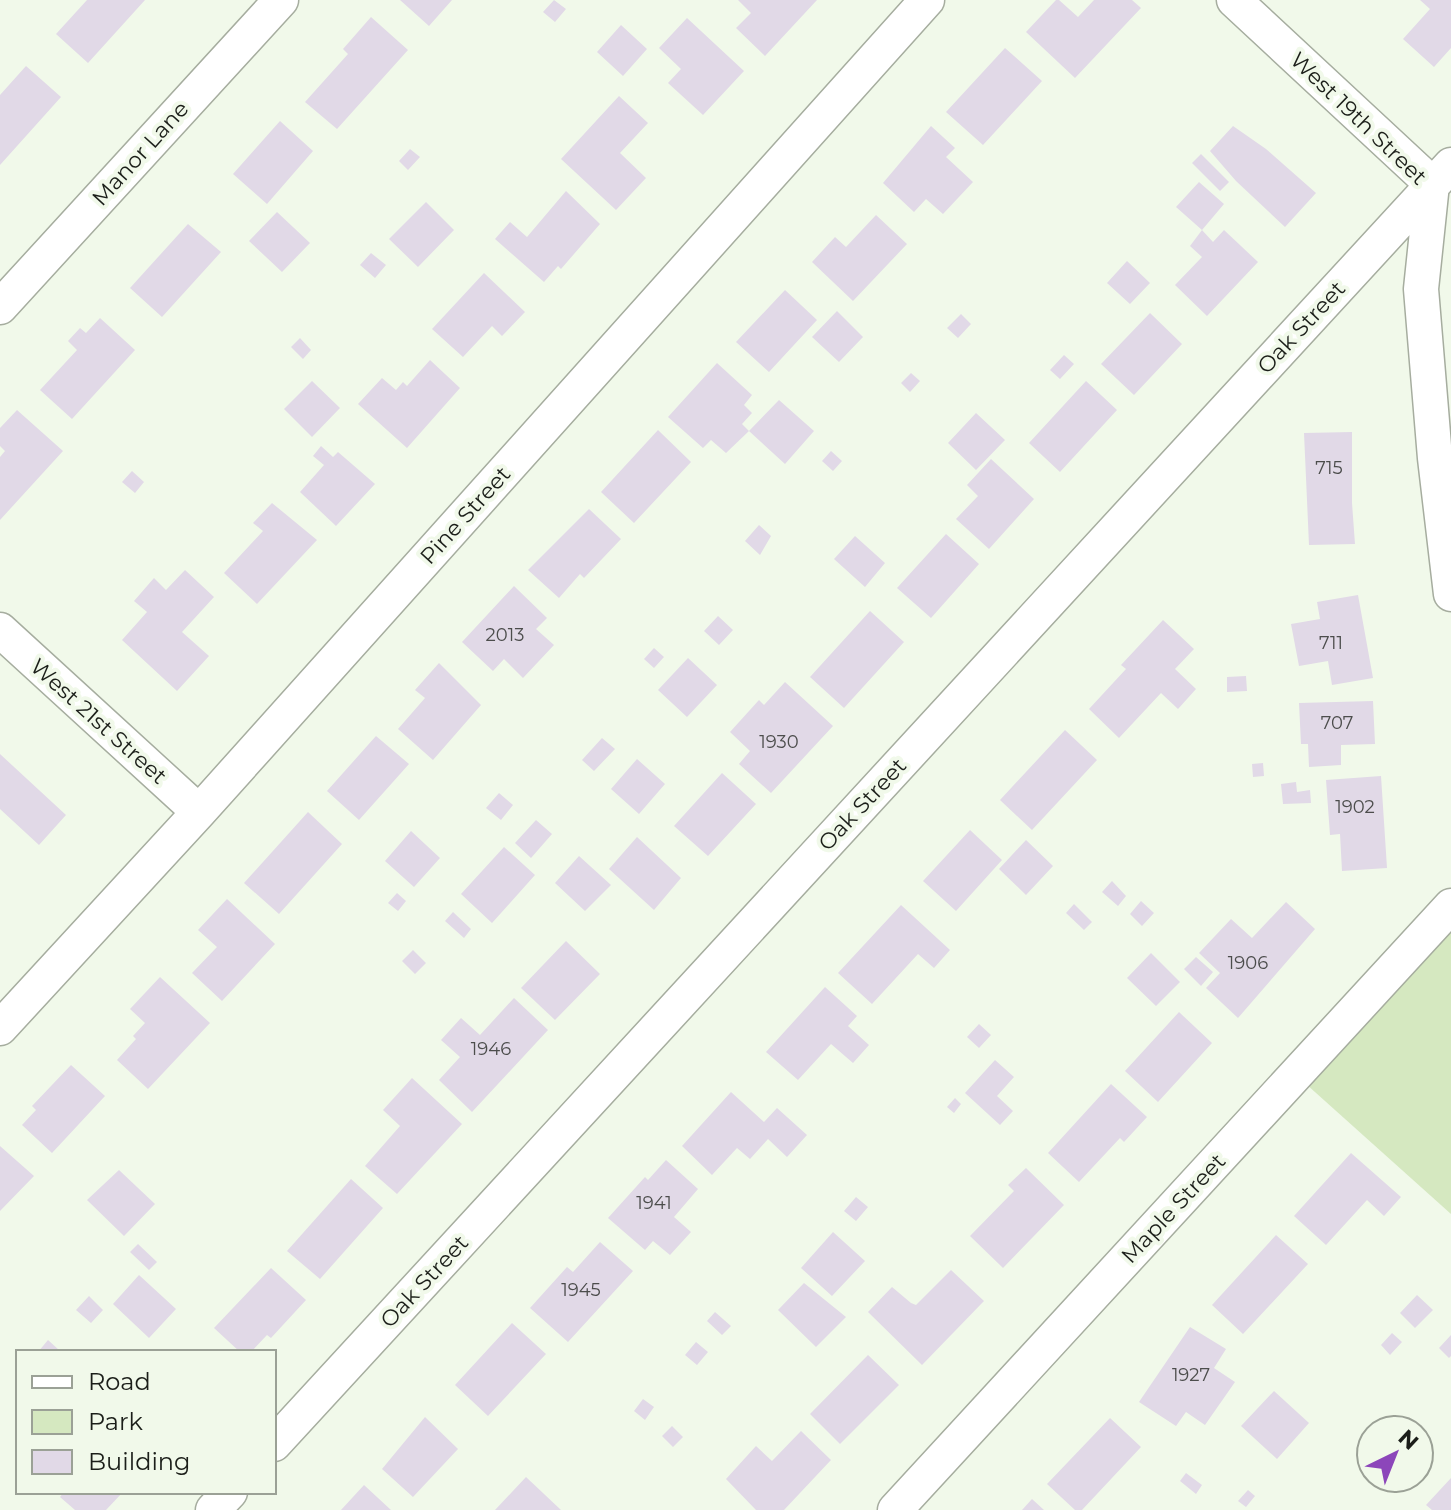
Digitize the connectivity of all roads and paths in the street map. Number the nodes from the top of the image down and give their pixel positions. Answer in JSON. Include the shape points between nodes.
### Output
{"nodes":[{"id":1,"x":281,"y":0,"type":"edge"},
{"id":2,"x":927,"y":0,"type":"edge"},
{"id":3,"x":1234,"y":0,"type":"edge"},
{"id":4,"x":1441,"y":174,"type":"edge"},
{"id":5,"x":0,"y":307,"type":"edge"},
{"id":6,"x":1451,"y":594,"type":"edge"},
{"id":7,"x":0,"y":630,"type":"edge"},
{"id":8,"x":199,"y":812,"type":"junction"},
{"id":9,"x":1451,"y":906,"type":"edge"},
{"id":10,"x":0,"y":1028,"type":"edge"},
{"id":11,"x":276,"y":1442,"type":"edge"},
{"id":12,"x":228,"y":1494,"type":"edge"},
{"id":13,"x":213,"y":1510,"type":"edge"},
{"id":14,"x":895,"y":1510,"type":"edge"}],
"edges":[{"from":1,"to":5,"type":"street","name":"Manor Lane"},
{"from":2,"to":8,"type":"street","name":"Pine Street"},
{"from":3,"to":4,"type":"street","name":"West 19th Street"},
{"from":4,"to":6,"type":"street","name":"West 19th Street","via":[[1421,289]]},
{"from":4,"to":11,"type":"street","name":"Oak Street"},
{"from":7,"to":8,"type":"street","name":"West 21st Street"},
{"from":8,"to":10,"type":"street","name":"Pine Street"},
{"from":9,"to":14,"type":"street","name":"Maple Street"},
{"from":12,"to":13,"type":"street"}]}
